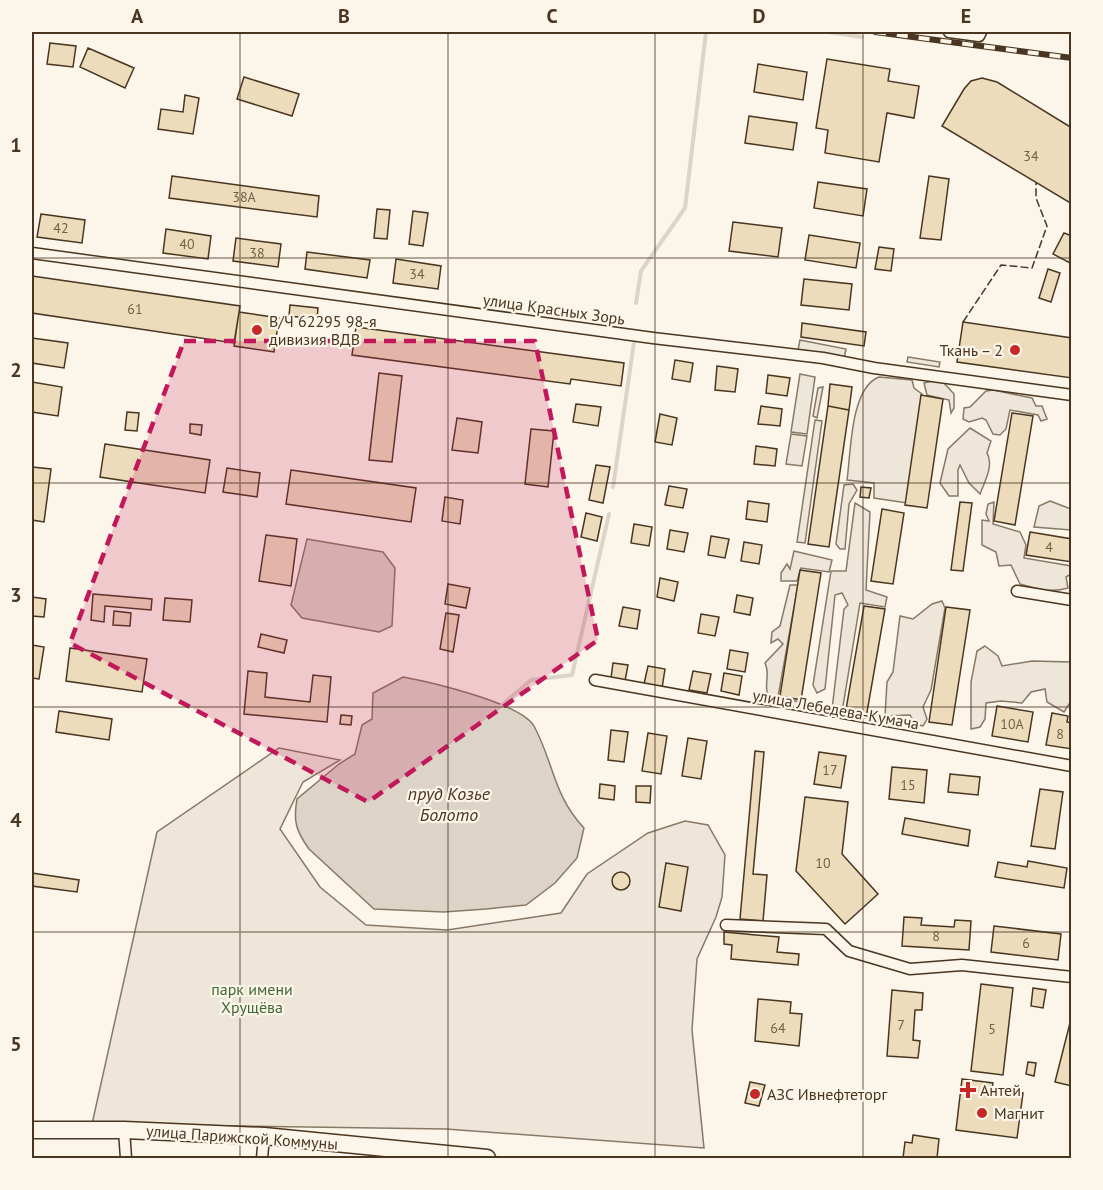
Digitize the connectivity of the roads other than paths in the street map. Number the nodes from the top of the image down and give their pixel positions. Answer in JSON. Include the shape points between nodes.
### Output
{"nodes":[{"id":1,"x":950,"y":32,"type":"edge"},
{"id":2,"x":981,"y":32,"type":"edge"},
{"id":3,"x":32,"y":253,"type":"edge"},
{"id":4,"x":1071,"y":395,"type":"edge"},
{"id":5,"x":1017,"y":591,"type":"dead end"},
{"id":6,"x":1071,"y":600,"type":"edge"},
{"id":7,"x":596,"y":680,"type":"dead end"},
{"id":8,"x":1071,"y":766,"type":"edge"},
{"id":9,"x":726,"y":925,"type":"dead end"},
{"id":10,"x":1071,"y":977,"type":"edge"},
{"id":11,"x":32,"y":1130,"type":"edge"},
{"id":12,"x":124,"y":1130,"type":"junction"},
{"id":13,"x":264,"y":1136,"type":"junction"},
{"id":14,"x":400,"y":1154,"type":"edge"},
{"id":15,"x":126,"y":1158,"type":"edge"},
{"id":16,"x":262,"y":1158,"type":"edge"},
{"id":17,"x":487,"y":1158,"type":"edge"}],
"edges":[{"from":1,"to":2,"type":"street","via":[[979,36]]},
{"from":3,"to":4,"type":"street","name":"улица Красных Зорь","via":[[823,358]]},
{"from":5,"to":6,"type":"street"},
{"from":7,"to":8,"type":"street","name":"улица Лебедева-Кумача"},
{"from":9,"to":10,"type":"street","via":[[826,929],[849,951],[910,969],[962,965]]},
{"from":11,"to":12,"type":"main road","name":"улица Парижской Коммуны"},
{"from":12,"to":13,"type":"main road","name":"улица Парижской Коммуны"},
{"from":12,"to":15,"type":"street"},
{"from":13,"to":14,"type":"main road","name":"улица Парижской Коммуны"},
{"from":13,"to":16,"type":"street"},
{"from":14,"to":17,"type":"main road","name":"улица Парижской Коммуны"}]}
